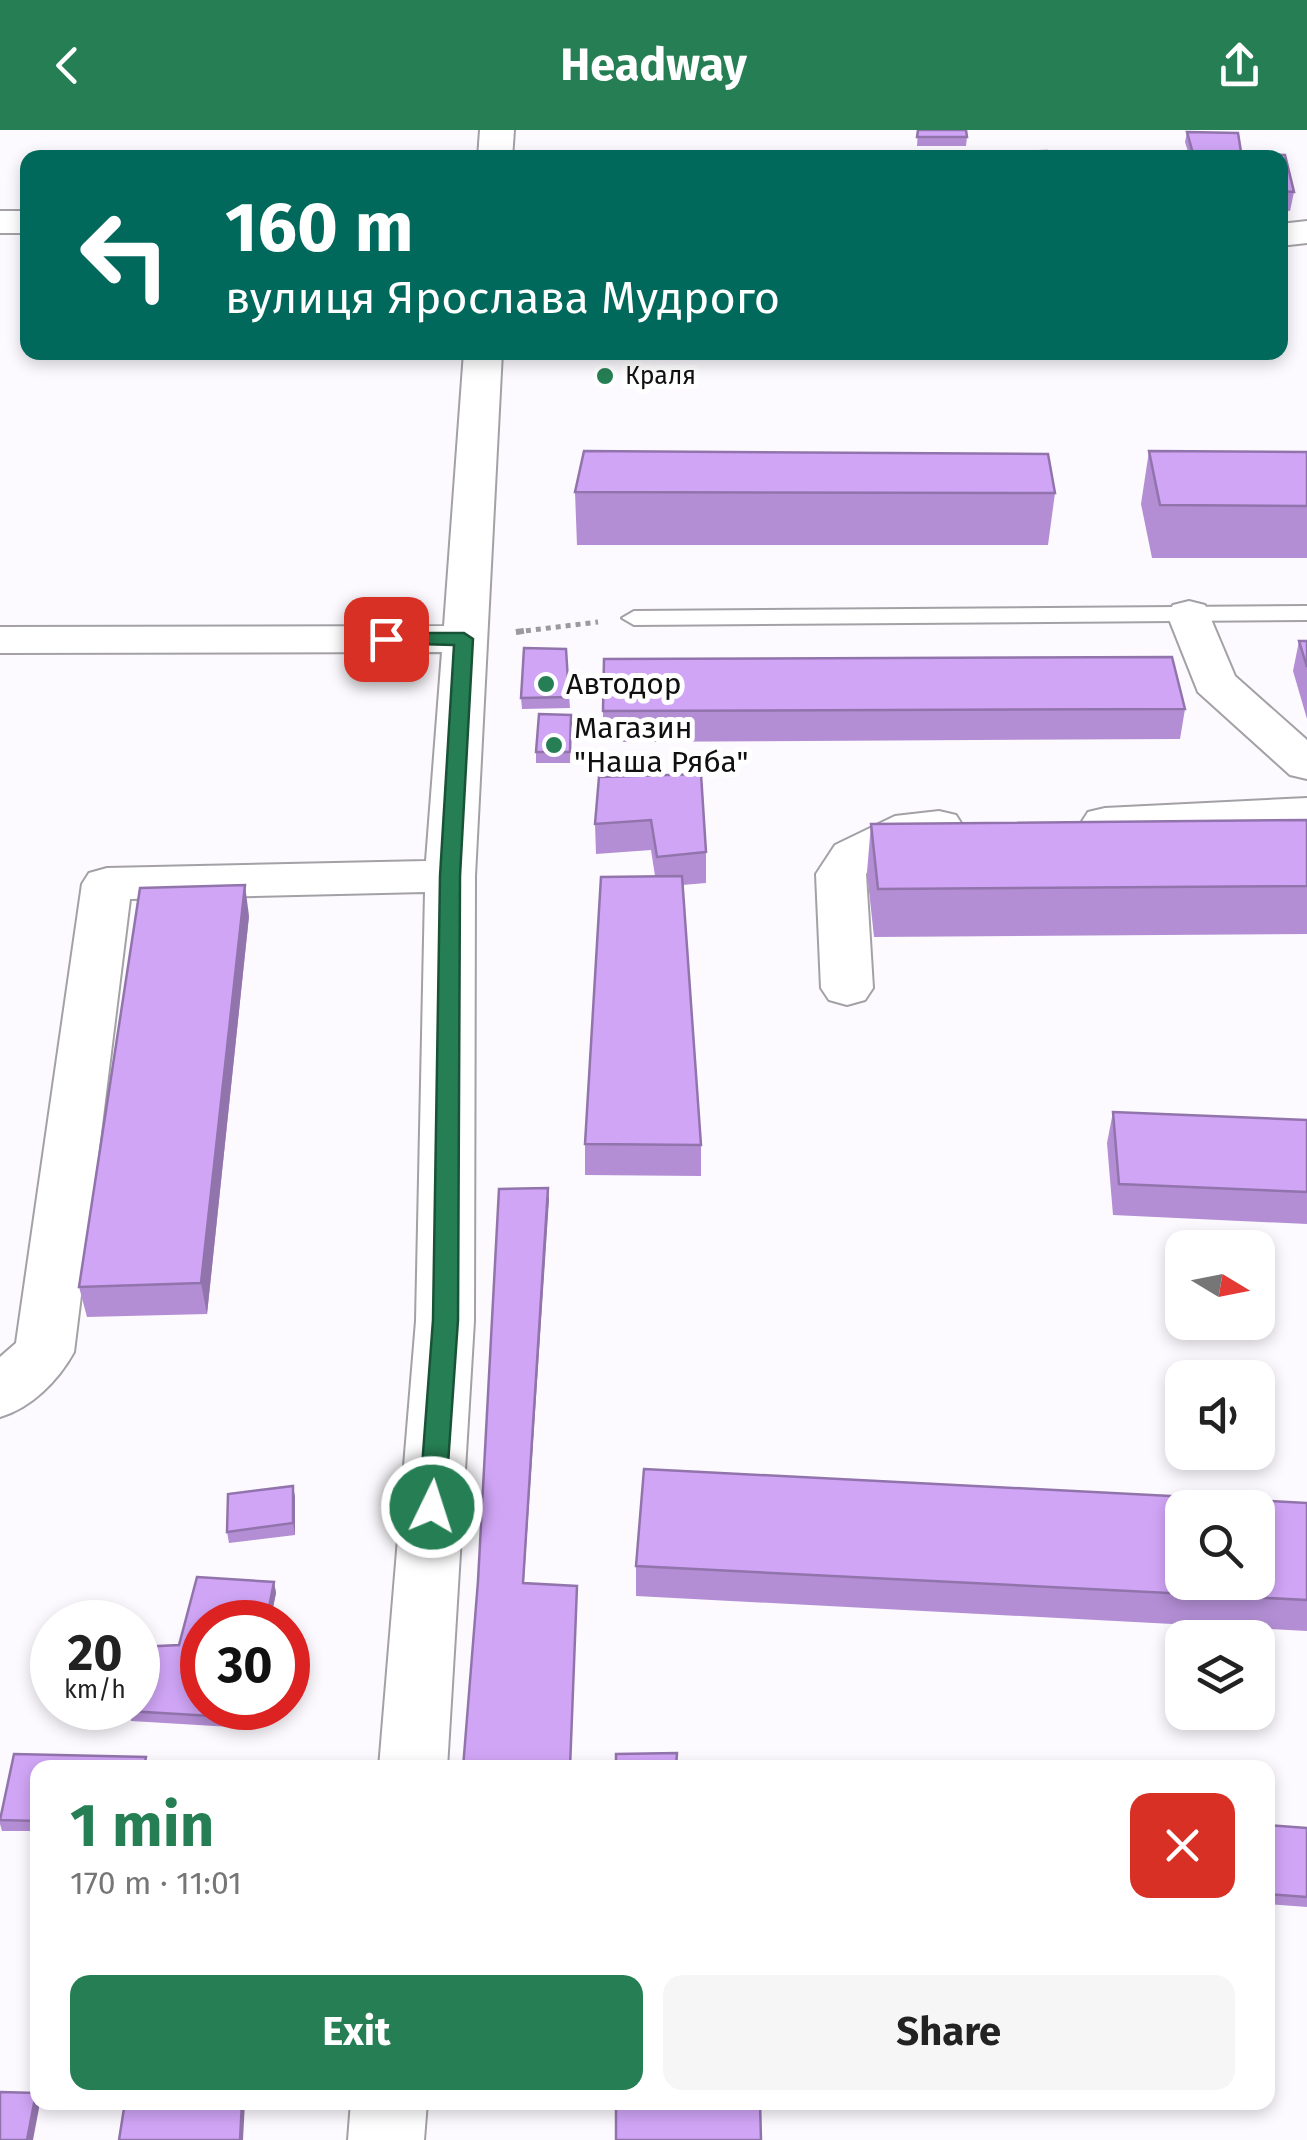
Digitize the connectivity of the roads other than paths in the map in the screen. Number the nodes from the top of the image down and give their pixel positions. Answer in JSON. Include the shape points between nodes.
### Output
{"nodes":[{"id":1,"x":482,"y":360,"type":"edge"},
{"id":2,"x":1307,"y":613,"type":"edge"},
{"id":3,"x":1189,"y":614,"type":"junction"},
{"id":4,"x":634,"y":618,"type":"road end"},
{"id":5,"x":464,"y":639,"type":"junction"},
{"id":6,"x":0,"y":640,"type":"edge"},
{"id":7,"x":1307,"y":765,"type":"edge"},
{"id":8,"x":1307,"y":813,"type":"edge"},
{"id":9,"x":1057,"y":824,"type":"edge"},
{"id":10,"x":984,"y":826,"type":"edge"},
{"id":11,"x":450,"y":876,"type":"junction"},
{"id":12,"x":847,"y":988,"type":"dead end"},
{"id":13,"x":0,"y":1394,"type":"edge"},
{"id":14,"x":414,"y":1760,"type":"edge"},
{"id":15,"x":388,"y":2110,"type":"edge"},
{"id":16,"x":386,"y":2140,"type":"edge"}],
"edges":[{"from":1,"to":5,"type":"street"},
{"from":2,"to":3,"type":"lane"},
{"from":3,"to":4,"type":"lane"},
{"from":3,"to":7,"type":"street","via":[[1214,682]]},
{"from":5,"to":6,"type":"street"},
{"from":5,"to":11,"type":"street"},
{"from":8,"to":9,"type":"street"},
{"from":10,"to":12,"type":"street","via":[[912,827],[852,856],[842,874]]},
{"from":11,"to":13,"type":"street","via":[[107,884],[44,1352]]},
{"from":11,"to":14,"type":"street","via":[[446,1320]]},
{"from":15,"to":16,"type":"street"}]}
